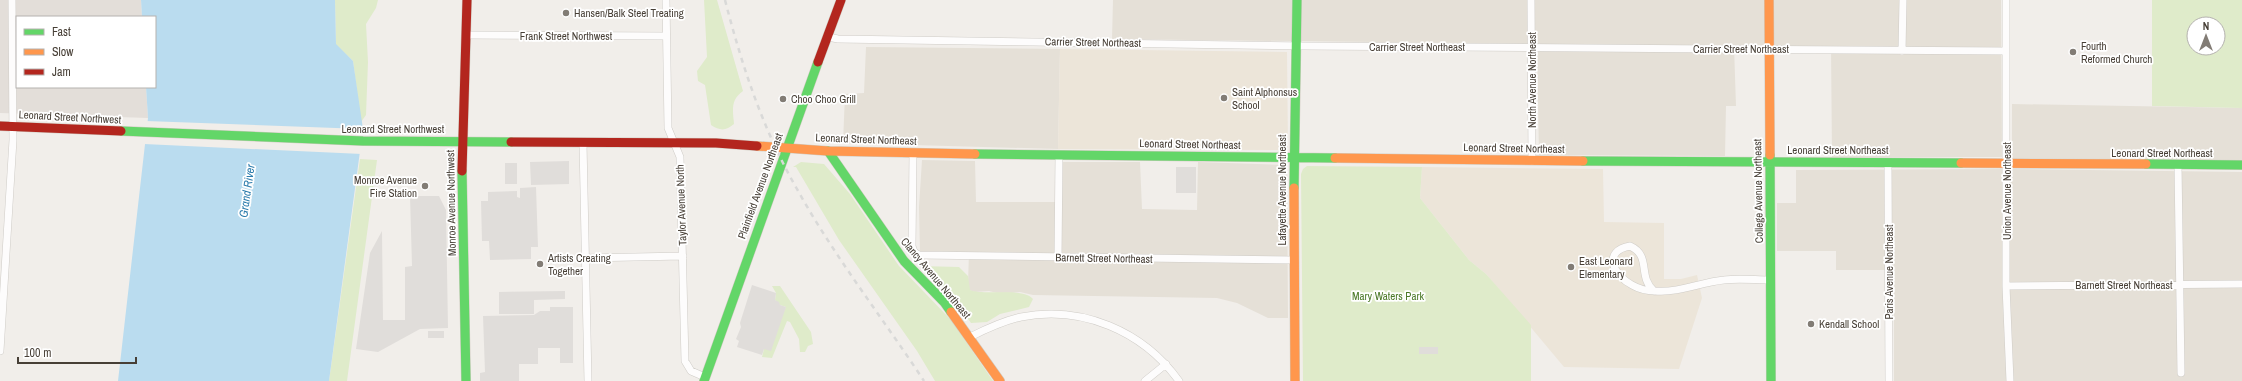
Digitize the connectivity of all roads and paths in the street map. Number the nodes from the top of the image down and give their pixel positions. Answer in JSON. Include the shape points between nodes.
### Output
{"nodes":[{"id":1,"x":12,"y":0,"type":"edge"},
{"id":2,"x":467,"y":0,"type":"edge"},
{"id":3,"x":666,"y":0,"type":"edge"},
{"id":4,"x":841,"y":0,"type":"edge"},
{"id":5,"x":1297,"y":0,"type":"edge"},
{"id":6,"x":1531,"y":0,"type":"edge"},
{"id":7,"x":1769,"y":0,"type":"edge"},
{"id":8,"x":1903,"y":0,"type":"edge"},
{"id":9,"x":2006,"y":0,"type":"edge"},
{"id":10,"x":466,"y":35,"type":"junction"},
{"id":11,"x":666,"y":36,"type":"junction"},
{"id":12,"x":828,"y":37,"type":"junction"},
{"id":13,"x":1296,"y":46,"type":"junction"},
{"id":14,"x":1531,"y":48,"type":"junction"},
{"id":15,"x":1769,"y":49,"type":"junction"},
{"id":16,"x":1902,"y":51,"type":"junction"},
{"id":17,"x":2006,"y":52,"type":"junction"},
{"id":18,"x":0,"y":126,"type":"edge"},
{"id":19,"x":13,"y":127,"type":"junction"},
{"id":20,"x":462,"y":141,"type":"junction"},
{"id":21,"x":583,"y":142,"type":"junction"},
{"id":22,"x":674,"y":142,"type":"junction"},
{"id":23,"x":786,"y":147,"type":"junction"},
{"id":24,"x":828,"y":151,"type":"junction"},
{"id":25,"x":913,"y":153,"type":"junction"},
{"id":26,"x":1059,"y":155,"type":"junction"},
{"id":27,"x":1294,"y":157,"type":"junction"},
{"id":28,"x":1532,"y":161,"type":"junction"},
{"id":29,"x":1769,"y":162,"type":"junction"},
{"id":30,"x":1888,"y":163,"type":"junction"},
{"id":31,"x":2007,"y":164,"type":"junction"},
{"id":32,"x":2178,"y":164,"type":"junction"},
{"id":33,"x":2242,"y":165,"type":"edge"},
{"id":34,"x":683,"y":256,"type":"junction"},
{"id":35,"x":586,"y":258,"type":"junction"},
{"id":36,"x":1058,"y":258,"type":"junction"},
{"id":37,"x":1294,"y":260,"type":"junction"},
{"id":38,"x":1770,"y":280,"type":"junction"},
{"id":39,"x":2242,"y":284,"type":"edge"},
{"id":40,"x":2180,"y":285,"type":"junction"},
{"id":41,"x":2006,"y":286,"type":"junction"},
{"id":42,"x":1654,"y":291,"type":"junction"},
{"id":43,"x":970,"y":337,"type":"junction"},
{"id":44,"x":0,"y":351,"type":"edge"},
{"id":45,"x":1166,"y":364,"type":"junction"},
{"id":46,"x":2181,"y":372,"type":"dead end"},
{"id":47,"x":705,"y":379,"type":"edge"},
{"id":48,"x":466,"y":381,"type":"edge"},
{"id":49,"x":588,"y":381,"type":"edge"},
{"id":50,"x":1000,"y":381,"type":"edge"},
{"id":51,"x":1145,"y":381,"type":"edge"},
{"id":52,"x":1179,"y":381,"type":"edge"},
{"id":53,"x":1295,"y":381,"type":"edge"},
{"id":54,"x":1771,"y":381,"type":"edge"},
{"id":55,"x":1889,"y":381,"type":"edge"},
{"id":56,"x":2010,"y":381,"type":"edge"}],
"edges":[{"from":1,"to":19,"type":"street"},
{"from":2,"to":10,"type":"main road","name":"Monroe Avenue Northwest"},
{"from":3,"to":11,"type":"street","name":"Taylor Avenue North"},
{"from":4,"to":12,"type":"main road","name":"Plainfield Avenue Northeast"},
{"from":5,"to":13,"type":"main road","name":"Lafayette Avenue Northeast"},
{"from":6,"to":14,"type":"street","name":"North Avenue Northeast"},
{"from":7,"to":15,"type":"main road","name":"College Avenue Northeast"},
{"from":8,"to":16,"type":"street"},
{"from":9,"to":17,"type":"street","name":"Union Avenue Northeast"},
{"from":10,"to":11,"type":"street","name":"Frank Street Northwest"},
{"from":10,"to":20,"type":"main road","name":"Monroe Avenue Northwest"},
{"from":11,"to":22,"type":"street","name":"Taylor Avenue North","via":[[668,128]]},
{"from":12,"to":13,"type":"street","name":"Carrier Street Northeast"},
{"from":12,"to":23,"type":"main road","name":"Plainfield Avenue Northeast"},
{"from":13,"to":14,"type":"street","name":"Carrier Street Northeast"},
{"from":13,"to":27,"type":"main road","name":"Lafayette Avenue Northeast"},
{"from":14,"to":15,"type":"street","name":"Carrier Street Northeast"},
{"from":14,"to":28,"type":"street","name":"North Avenue Northeast"},
{"from":15,"to":16,"type":"street","name":"Carrier Street Northeast"},
{"from":15,"to":29,"type":"main road","name":"College Avenue Northeast"},
{"from":16,"to":17,"type":"street","name":"Carrier Street Northeast"},
{"from":17,"to":31,"type":"street","name":"Union Avenue Northeast"},
{"from":18,"to":19,"type":"main road","name":"Leonard Street Northwest"},
{"from":19,"to":20,"type":"main road","name":"Leonard Street Northwest","via":[[363,141]]},
{"from":19,"to":44,"type":"street"},
{"from":20,"to":21,"type":"main road","name":"Leonard Street Northwest"},
{"from":20,"to":48,"type":"main road","name":"Monroe Avenue Northwest"},
{"from":21,"to":22,"type":"main road","name":"Leonard Street Northwest"},
{"from":21,"to":35,"type":"street"},
{"from":22,"to":23,"type":"main road","name":"Leonard Street Northwest"},
{"from":22,"to":34,"type":"street","name":"Taylor Avenue North","via":[[680,157]]},
{"from":23,"to":24,"type":"main road","name":"Leonard Street Northeast"},
{"from":23,"to":47,"type":"main road","name":"Plainfield Avenue Northeast"},
{"from":24,"to":25,"type":"main road","name":"Leonard Street Northeast"},
{"from":24,"to":43,"type":"main road","name":"Clancy Avenue Northeast","via":[[904,261],[944,302]]},
{"from":25,"to":26,"type":"main road","name":"Leonard Street Northeast"},
{"from":25,"to":36,"type":"street","name":"Barnett Street Northeast","via":[[914,252],[927,256]]},
{"from":26,"to":27,"type":"main road","name":"Leonard Street Northeast"},
{"from":26,"to":36,"type":"street"},
{"from":27,"to":28,"type":"main road","name":"Leonard Street Northeast"},
{"from":27,"to":37,"type":"main road","name":"Lafayette Avenue Northeast"},
{"from":28,"to":29,"type":"main road","name":"Leonard Street Northeast"},
{"from":29,"to":30,"type":"main road","name":"Leonard Street Northeast"},
{"from":29,"to":38,"type":"main road","name":"College Avenue Northeast"},
{"from":30,"to":31,"type":"main road","name":"Leonard Street Northeast"},
{"from":30,"to":55,"type":"street","name":"Paris Avenue Northeast"},
{"from":31,"to":32,"type":"main road","name":"Leonard Street Northeast"},
{"from":31,"to":41,"type":"street","name":"Union Avenue Northeast"},
{"from":32,"to":33,"type":"main road","name":"Leonard Street Northeast"},
{"from":32,"to":40,"type":"street"},
{"from":34,"to":35,"type":"street"},
{"from":34,"to":47,"type":"street","name":"Taylor Avenue North","via":[[686,364]]},
{"from":35,"to":49,"type":"street"},
{"from":36,"to":37,"type":"street","name":"Barnett Street Northeast"},
{"from":37,"to":53,"type":"main road","name":"Lafayette Avenue Northeast"},
{"from":38,"to":42,"type":"street","via":[[1724,280],[1693,288]]},
{"from":38,"to":54,"type":"main road","name":"College Avenue Northeast"},
{"from":39,"to":40,"type":"street","name":"Barnett Street Northeast"},
{"from":40,"to":41,"type":"street","name":"Barnett Street Northeast"},
{"from":40,"to":46,"type":"street"},
{"from":41,"to":56,"type":"street","name":"Union Avenue Northeast"},
{"from":42,"to":42,"type":"street","via":[[1645,280],[1642,257],[1637,248],[1630,246],[1618,249],[1612,262],[1618,274],[1632,285]]},
{"from":43,"to":45,"type":"street","via":[[999,323],[1020,317],[1071,315],[1094,320],[1127,334],[1146,346]]},
{"from":43,"to":50,"type":"main road","name":"Clancy Avenue Northeast"},
{"from":45,"to":51,"type":"street"},
{"from":45,"to":52,"type":"street"}]}
